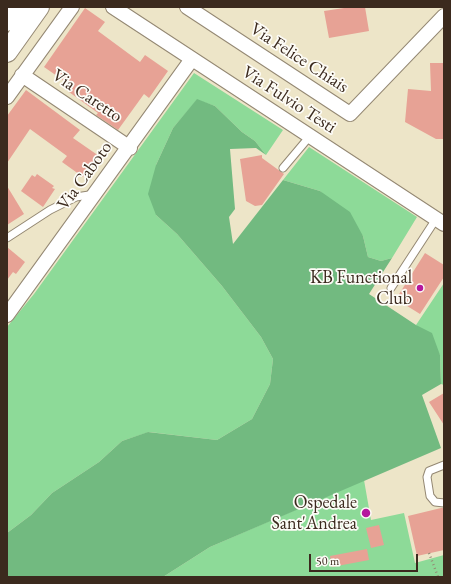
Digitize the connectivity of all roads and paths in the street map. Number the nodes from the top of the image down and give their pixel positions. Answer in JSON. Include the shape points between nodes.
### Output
{"nodes":[{"id":1,"x":17,"y":7,"type":"edge"},
{"id":2,"x":39,"y":7,"type":"edge"},
{"id":3,"x":72,"y":7,"type":"edge"},
{"id":4,"x":113,"y":7,"type":"edge"},
{"id":5,"x":187,"y":7,"type":"edge"},
{"id":6,"x":444,"y":16,"type":"edge"},
{"id":7,"x":7,"y":21,"type":"edge"},
{"id":8,"x":7,"y":52,"type":"edge"},
{"id":9,"x":192,"y":59,"type":"junction"},
{"id":10,"x":22,"y":75,"type":"junction"},
{"id":11,"x":7,"y":96,"type":"edge"},
{"id":12,"x":310,"y":136,"type":"junction"},
{"id":13,"x":130,"y":148,"type":"junction"},
{"id":14,"x":283,"y":168,"type":"dead end"},
{"id":15,"x":94,"y":196,"type":"junction"},
{"id":16,"x":440,"y":221,"type":"edge"},
{"id":17,"x":7,"y":238,"type":"edge"},
{"id":18,"x":391,"y":288,"type":"dead end"},
{"id":19,"x":7,"y":314,"type":"edge"},
{"id":20,"x":444,"y":465,"type":"edge"},
{"id":21,"x":444,"y":503,"type":"edge"},
{"id":22,"x":429,"y":554,"type":"dead end"},
{"id":23,"x":438,"y":577,"type":"edge"}],
"edges":[{"from":1,"to":7,"type":"main road"},
{"from":2,"to":8,"type":"main road"},
{"from":3,"to":10,"type":"street"},
{"from":4,"to":9,"type":"street","name":"Via Fulvio Testi"},
{"from":5,"to":6,"type":"street","name":"Via Felice Chiais","via":[[350,114]]},
{"from":9,"to":12,"type":"street","name":"Via Fulvio Testi"},
{"from":9,"to":13,"type":"street","name":"Via Caboto"},
{"from":10,"to":11,"type":"street"},
{"from":10,"to":13,"type":"street","name":"Via Caretto"},
{"from":12,"to":14,"type":"lane"},
{"from":12,"to":16,"type":"street","name":"Via Fulvio Testi"},
{"from":13,"to":15,"type":"street","name":"Via Caboto"},
{"from":15,"to":17,"type":"lane","via":[[76,197],[50,210]]},
{"from":15,"to":19,"type":"street","name":"Via Caboto"},
{"from":16,"to":18,"type":"lane"},
{"from":20,"to":21,"type":"lane","via":[[429,471],[427,477],[430,496],[435,502]]},
{"from":22,"to":23,"type":"path"}]}
